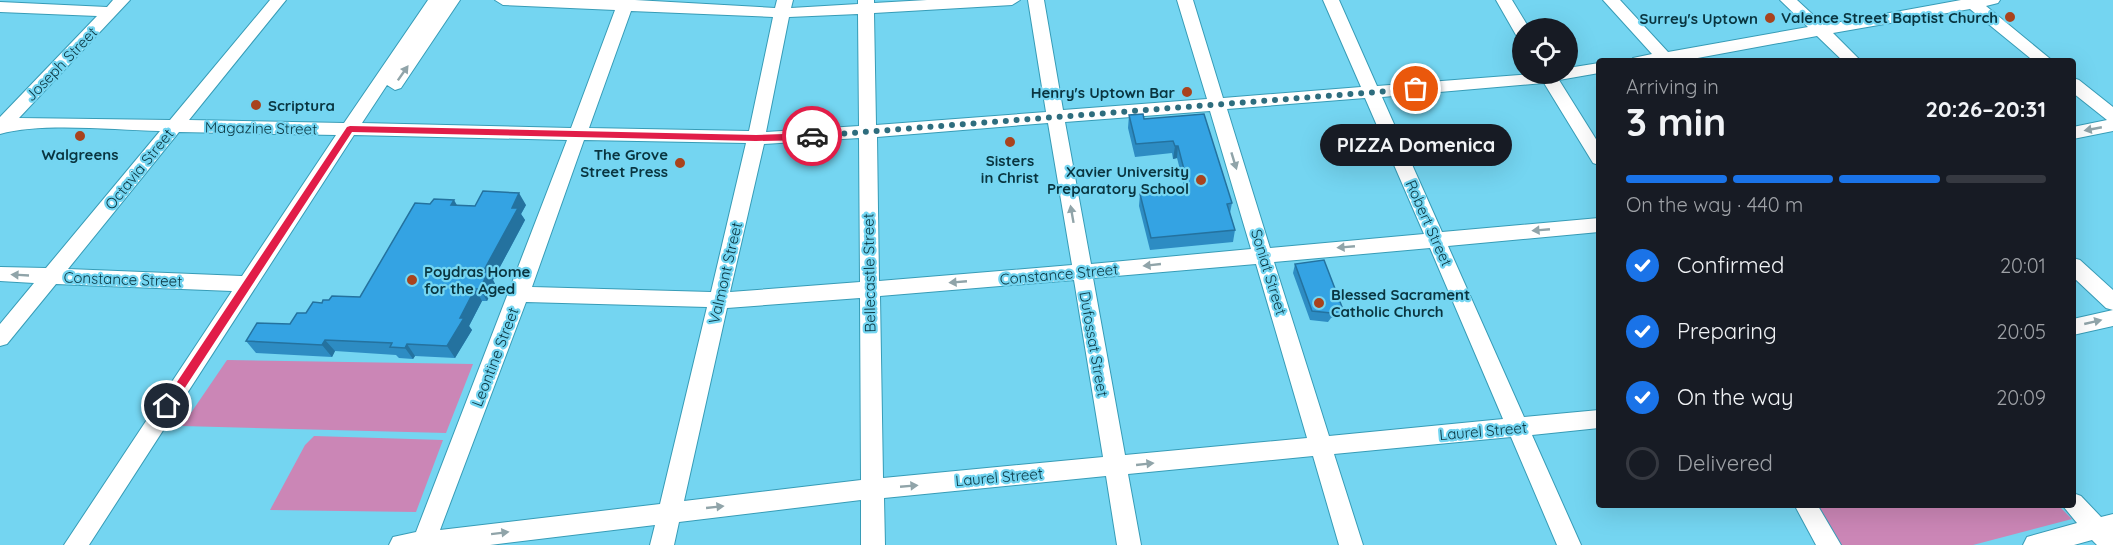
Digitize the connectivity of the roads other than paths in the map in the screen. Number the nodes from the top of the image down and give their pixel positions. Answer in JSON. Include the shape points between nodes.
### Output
{"nodes":[{"id":1,"x":278,"y":0,"type":"edge"},
{"id":2,"x":436,"y":0,"type":"edge"},
{"id":3,"x":452,"y":0,"type":"edge"},
{"id":4,"x":503,"y":0,"type":"edge"},
{"id":5,"x":1012,"y":0,"type":"edge"},
{"id":6,"x":1036,"y":0,"type":"edge"},
{"id":7,"x":1185,"y":0,"type":"edge"},
{"id":8,"x":1331,"y":0,"type":"edge"},
{"id":9,"x":1504,"y":0,"type":"edge"},
{"id":10,"x":1611,"y":0,"type":"edge"},
{"id":11,"x":1788,"y":0,"type":"edge"},
{"id":12,"x":1992,"y":0,"type":"edge"},
{"id":13,"x":1971,"y":2,"type":"edge"},
{"id":14,"x":626,"y":3,"type":"edge"},
{"id":15,"x":866,"y":5,"type":"edge"},
{"id":16,"x":116,"y":6,"type":"edge"},
{"id":17,"x":0,"y":7,"type":"edge"},
{"id":18,"x":784,"y":7,"type":"edge"},
{"id":19,"x":1514,"y":18,"type":"edge"},
{"id":20,"x":1820,"y":30,"type":"junction"},
{"id":21,"x":1665,"y":58,"type":"edge"},
{"id":22,"x":1671,"y":58,"type":"edge"},
{"id":23,"x":1850,"y":58,"type":"edge"},
{"id":24,"x":2041,"y":58,"type":"edge"},
{"id":25,"x":1596,"y":68,"type":"edge"},
{"id":26,"x":1578,"y":71,"type":"edge"},
{"id":27,"x":1512,"y":79,"type":"edge"},
{"id":28,"x":1553,"y":84,"type":"edge"},
{"id":29,"x":2076,"y":86,"type":"edge"},
{"id":30,"x":1372,"y":93,"type":"junction"},
{"id":31,"x":1217,"y":105,"type":"junction"},
{"id":32,"x":2113,"y":116,"type":"edge"},
{"id":33,"x":1056,"y":118,"type":"junction"},
{"id":34,"x":2113,"y":125,"type":"edge"},
{"id":35,"x":1,"y":126,"type":"edge"},
{"id":36,"x":174,"y":126,"type":"junction"},
{"id":37,"x":350,"y":129,"type":"junction"},
{"id":38,"x":2076,"y":132,"type":"edge"},
{"id":39,"x":578,"y":133,"type":"junction"},
{"id":40,"x":867,"y":133,"type":"junction"},
{"id":41,"x":756,"y":138,"type":"junction"},
{"id":42,"x":1596,"y":154,"type":"edge"},
{"id":43,"x":1596,"y":225,"type":"edge"},
{"id":44,"x":1436,"y":238,"type":"junction"},
{"id":45,"x":1263,"y":254,"type":"junction"},
{"id":46,"x":2076,"y":268,"type":"edge"},
{"id":47,"x":1082,"y":272,"type":"junction"},
{"id":48,"x":0,"y":274,"type":"edge"},
{"id":49,"x":51,"y":276,"type":"junction"},
{"id":50,"x":246,"y":284,"type":"junction"},
{"id":51,"x":869,"y":290,"type":"junction"},
{"id":52,"x":519,"y":294,"type":"junction"},
{"id":53,"x":718,"y":301,"type":"junction"},
{"id":54,"x":2113,"y":302,"type":"edge"},
{"id":55,"x":2113,"y":318,"type":"edge"},
{"id":56,"x":2076,"y":326,"type":"edge"},
{"id":57,"x":0,"y":338,"type":"edge"},
{"id":58,"x":1596,"y":419,"type":"edge"},
{"id":59,"x":1519,"y":428,"type":"junction"},
{"id":60,"x":1322,"y":446,"type":"junction"},
{"id":61,"x":1115,"y":466,"type":"junction"},
{"id":62,"x":872,"y":489,"type":"junction"},
{"id":63,"x":2076,"y":506,"type":"edge"},
{"id":64,"x":1807,"y":508,"type":"edge"},
{"id":65,"x":669,"y":512,"type":"junction"},
{"id":66,"x":2107,"y":532,"type":"edge"},
{"id":67,"x":423,"y":544,"type":"edge"},
{"id":68,"x":76,"y":545,"type":"edge"},
{"id":69,"x":400,"y":545,"type":"edge"},
{"id":70,"x":662,"y":545,"type":"edge"},
{"id":71,"x":873,"y":545,"type":"edge"},
{"id":72,"x":1129,"y":545,"type":"edge"},
{"id":73,"x":1351,"y":545,"type":"edge"},
{"id":74,"x":1569,"y":545,"type":"edge"},
{"id":75,"x":1829,"y":545,"type":"edge"},
{"id":76,"x":2035,"y":545,"type":"edge"}],
"edges":[{"from":1,"to":36,"type":"street","name":"Octavia Street"},
{"from":2,"to":37,"type":"street"},
{"from":37,"to":3,"type":"street","one_way":true,"via":[[373,116]]},
{"from":4,"to":14,"type":"street"},
{"from":5,"to":15,"type":"street"},
{"from":6,"to":33,"type":"street","name":"Dufossat Street"},
{"from":7,"to":31,"type":"street","name":"Soniat Street"},
{"from":8,"to":30,"type":"street","name":"Robert Street"},
{"from":9,"to":19,"type":"street"},
{"from":10,"to":21,"type":"street"},
{"from":11,"to":20,"type":"street"},
{"from":12,"to":13,"type":"street"},
{"from":13,"to":20,"type":"street"},
{"from":13,"to":24,"type":"street"},
{"from":14,"to":18,"type":"street"},
{"from":14,"to":39,"type":"street","name":"Leontine Street"},
{"from":15,"to":18,"type":"street"},
{"from":15,"to":40,"type":"street","name":"Bellecastle Street"},
{"from":16,"to":17,"type":"street"},
{"from":16,"to":35,"type":"street","name":"Joseph Street"},
{"from":18,"to":41,"type":"street","name":"Valmont Street"},
{"from":20,"to":22,"type":"street"},
{"from":20,"to":23,"type":"street"},
{"from":25,"to":26,"type":"street","name":"Magazine Street"},
{"from":27,"to":30,"type":"street","name":"Magazine Street"},
{"from":28,"to":42,"type":"street"},
{"from":29,"to":32,"type":"street"},
{"from":30,"to":31,"type":"street","name":"Magazine Street"},
{"from":30,"to":44,"type":"street","name":"Robert Street"},
{"from":31,"to":33,"type":"street","name":"Magazine Street"},
{"from":31,"to":45,"type":"street","name":"Soniat Street","one_way":true},
{"from":33,"to":40,"type":"street","name":"Magazine Street"},
{"from":47,"to":33,"type":"street","name":"Dufossat Street","one_way":true},
{"from":34,"to":38,"type":"street","one_way":true},
{"from":35,"to":36,"type":"street","name":"Magazine Street"},
{"from":36,"to":37,"type":"street","name":"Magazine Street"},
{"from":36,"to":49,"type":"street","name":"Octavia Street"},
{"from":37,"to":39,"type":"street","name":"Magazine Street"},
{"from":37,"to":50,"type":"street"},
{"from":39,"to":41,"type":"street","name":"Magazine Street"},
{"from":39,"to":52,"type":"street","name":"Leontine Street"},
{"from":40,"to":41,"type":"street","name":"Magazine Street"},
{"from":40,"to":51,"type":"street","name":"Bellecastle Street"},
{"from":41,"to":53,"type":"street","name":"Valmont Street"},
{"from":43,"to":44,"type":"street","name":"Constance Street","one_way":true},
{"from":44,"to":45,"type":"street","name":"Constance Street","one_way":true},
{"from":44,"to":59,"type":"street","name":"Robert Street"},
{"from":45,"to":47,"type":"street","name":"Constance Street","one_way":true},
{"from":45,"to":60,"type":"street","name":"Soniat Street"},
{"from":46,"to":54,"type":"street"},
{"from":47,"to":51,"type":"street","name":"Constance Street","one_way":true},
{"from":47,"to":61,"type":"street","name":"Dufossat Street"},
{"from":49,"to":48,"type":"street","name":"Constance Street","one_way":true},
{"from":49,"to":50,"type":"street","name":"Constance Street"},
{"from":49,"to":57,"type":"street","name":"Octavia Street"},
{"from":50,"to":68,"type":"street"},
{"from":51,"to":53,"type":"street","name":"Constance Street"},
{"from":51,"to":62,"type":"street","name":"Bellecastle Street"},
{"from":52,"to":53,"type":"street","name":"Constance Street"},
{"from":52,"to":67,"type":"street","name":"Leontine Street"},
{"from":53,"to":65,"type":"street","name":"Valmont Street"},
{"from":56,"to":55,"type":"street","one_way":true},
{"from":58,"to":59,"type":"street","name":"Laurel Street"},
{"from":59,"to":60,"type":"street","name":"Laurel Street"},
{"from":59,"to":74,"type":"street","name":"Robert Street"},
{"from":61,"to":60,"type":"street","name":"Laurel Street","one_way":true},
{"from":60,"to":73,"type":"street","name":"Soniat Street"},
{"from":62,"to":61,"type":"street","name":"Laurel Street","one_way":true},
{"from":61,"to":72,"type":"street","name":"Dufossat Street"},
{"from":65,"to":62,"type":"street","name":"Laurel Street","one_way":true},
{"from":62,"to":71,"type":"street","name":"Bellecastle Street"},
{"from":63,"to":66,"type":"street"},
{"from":64,"to":75,"type":"street"},
{"from":67,"to":65,"type":"street","name":"Laurel Street","one_way":true},
{"from":65,"to":70,"type":"street","name":"Valmont Street"},
{"from":66,"to":76,"type":"street"},
{"from":67,"to":69,"type":"street","name":"Laurel Street"}]}
